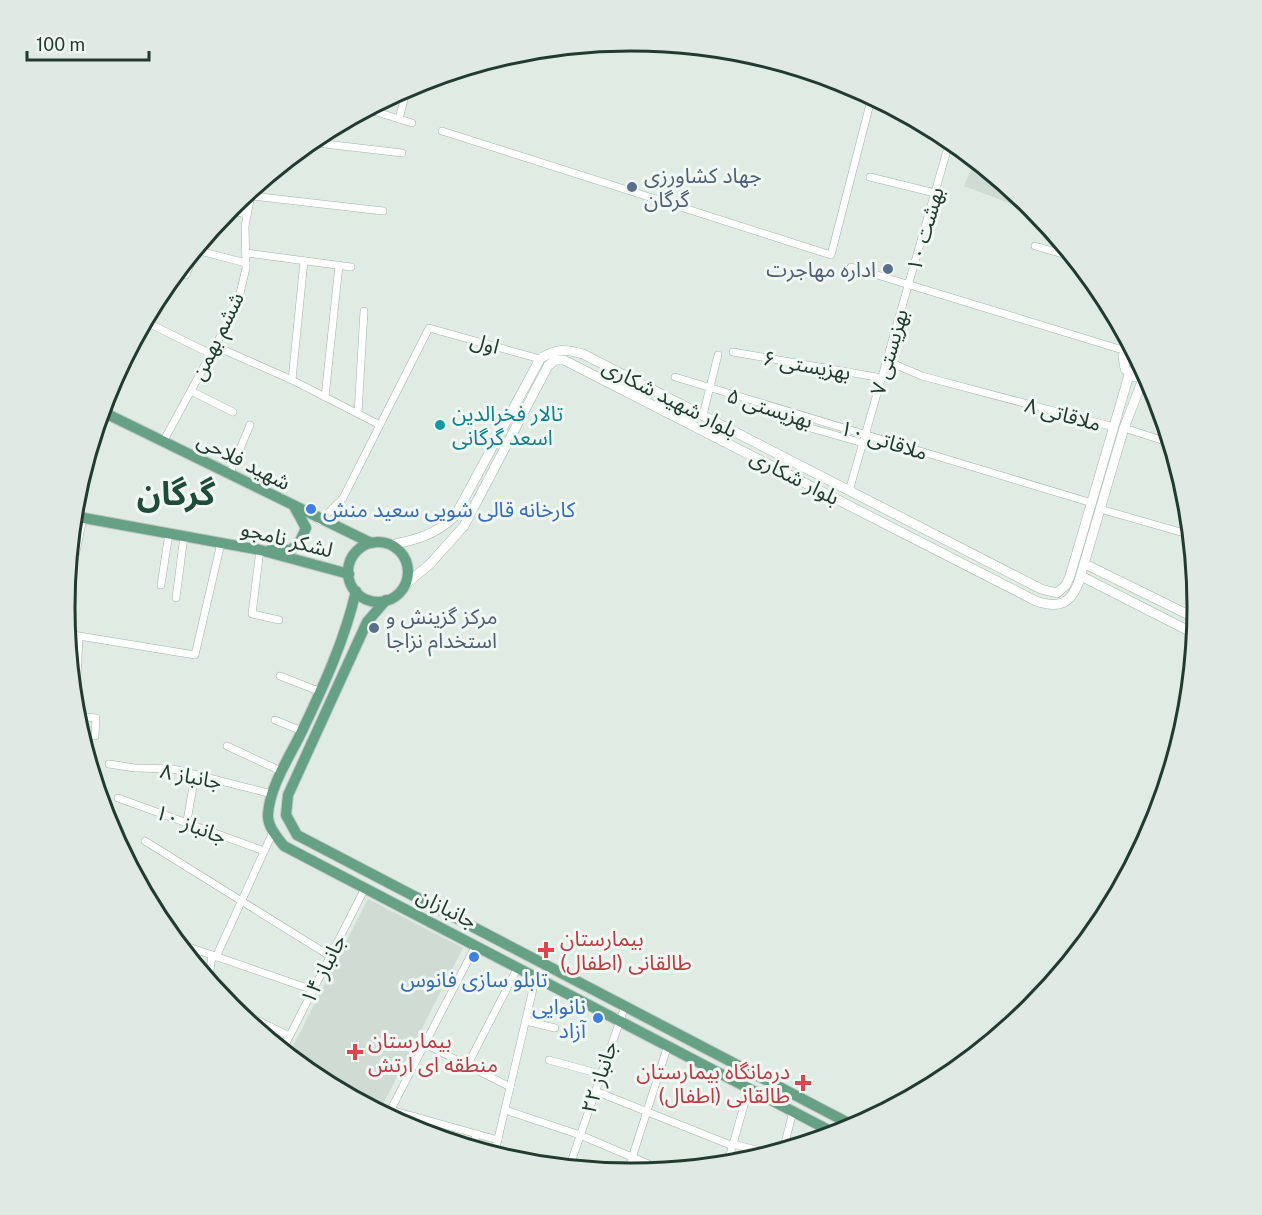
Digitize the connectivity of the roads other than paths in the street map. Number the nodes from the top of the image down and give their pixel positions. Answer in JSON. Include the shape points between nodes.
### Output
{"nodes":[{"id":1,"x":404,"y":99,"type":"edge"},
{"id":2,"x":870,"y":105,"type":"edge"},
{"id":3,"x":379,"y":111,"type":"edge"},
{"id":4,"x":399,"y":119,"type":"junction"},
{"id":5,"x":412,"y":123,"type":"dead end"},
{"id":6,"x":442,"y":131,"type":"dead end"},
{"id":7,"x":324,"y":144,"type":"edge"},
{"id":8,"x":947,"y":150,"type":"edge"},
{"id":9,"x":402,"y":153,"type":"dead end"},
{"id":10,"x":870,"y":177,"type":"dead end"},
{"id":11,"x":259,"y":193,"type":"edge"},
{"id":12,"x":935,"y":194,"type":"junction"},
{"id":13,"x":249,"y":203,"type":"edge"},
{"id":14,"x":383,"y":211,"type":"dead end"},
{"id":15,"x":239,"y":212,"type":"edge"},
{"id":16,"x":247,"y":214,"type":"junction"},
{"id":17,"x":1035,"y":246,"type":"dead end"},
{"id":18,"x":204,"y":252,"type":"edge"},
{"id":19,"x":246,"y":253,"type":"junction"},
{"id":20,"x":1059,"y":253,"type":"edge"},
{"id":21,"x":304,"y":261,"type":"junction"},
{"id":22,"x":246,"y":262,"type":"junction"},
{"id":23,"x":339,"y":266,"type":"junction"},
{"id":24,"x":351,"y":267,"type":"dead end"},
{"id":25,"x":852,"y":267,"type":"dead end"},
{"id":26,"x":188,"y":271,"type":"edge"},
{"id":27,"x":186,"y":275,"type":"dead end"},
{"id":28,"x":909,"y":284,"type":"junction"},
{"id":29,"x":364,"y":311,"type":"dead end"},
{"id":30,"x":152,"y":325,"type":"edge"},
{"id":31,"x":215,"y":346,"type":"junction"},
{"id":32,"x":1123,"y":348,"type":"edge"},
{"id":33,"x":733,"y":352,"type":"dead end"},
{"id":34,"x":211,"y":354,"type":"junction"},
{"id":35,"x":1126,"y":354,"type":"edge"},
{"id":36,"x":718,"y":355,"type":"dead end"},
{"id":37,"x":540,"y":359,"type":"junction"},
{"id":38,"x":887,"y":361,"type":"junction"},
{"id":39,"x":1129,"y":375,"type":"junction"},
{"id":40,"x":1137,"y":376,"type":"edge"},
{"id":41,"x":675,"y":377,"type":"joint"},
{"id":42,"x":882,"y":378,"type":"junction"},
{"id":43,"x":292,"y":380,"type":"junction"},
{"id":44,"x":1141,"y":386,"type":"edge"},
{"id":45,"x":190,"y":391,"type":"junction"},
{"id":46,"x":326,"y":397,"type":"junction"},
{"id":47,"x":233,"y":411,"type":"dead end"},
{"id":48,"x":358,"y":413,"type":"junction"},
{"id":49,"x":109,"y":415,"type":"edge"},
{"id":50,"x":703,"y":415,"type":"junction"},
{"id":51,"x":718,"y":423,"type":"junction"},
{"id":52,"x":250,"y":425,"type":"dead end"},
{"id":53,"x":380,"y":425,"type":"junction"},
{"id":54,"x":800,"y":425,"type":"dead end"},
{"id":55,"x":1119,"y":428,"type":"junction"},
{"id":56,"x":712,"y":434,"type":"junction"},
{"id":57,"x":1162,"y":440,"type":"edge"},
{"id":58,"x":864,"y":441,"type":"junction"},
{"id":59,"x":163,"y":442,"type":"junction"},
{"id":60,"x":229,"y":475,"type":"junction"},
{"id":61,"x":849,"y":491,"type":"junction"},
{"id":62,"x":1092,"y":503,"type":"junction"},
{"id":63,"x":296,"y":508,"type":"junction"},
{"id":64,"x":1100,"y":509,"type":"junction"},
{"id":65,"x":82,"y":518,"type":"edge"},
{"id":66,"x":320,"y":521,"type":"junction"},
{"id":67,"x":169,"y":533,"type":"junction"},
{"id":68,"x":1183,"y":534,"type":"edge"},
{"id":69,"x":184,"y":536,"type":"junction"},
{"id":70,"x":221,"y":543,"type":"junction"},
{"id":71,"x":371,"y":543,"type":"junction"},
{"id":72,"x":390,"y":544,"type":"junction"},
{"id":73,"x":260,"y":550,"type":"junction"},
{"id":74,"x":1085,"y":564,"type":"junction"},
{"id":75,"x":1074,"y":565,"type":"joint"},
{"id":76,"x":1102,"y":572,"type":"junction"},
{"id":77,"x":349,"y":574,"type":"junction"},
{"id":78,"x":1081,"y":576,"type":"junction"},
{"id":79,"x":405,"y":584,"type":"junction"},
{"id":80,"x":1096,"y":584,"type":"junction"},
{"id":81,"x":161,"y":585,"type":"dead end"},
{"id":82,"x":356,"y":591,"type":"junction"},
{"id":83,"x":176,"y":598,"type":"dead end"},
{"id":84,"x":386,"y":600,"type":"junction"},
{"id":85,"x":1188,"y":614,"type":"edge"},
{"id":86,"x":279,"y":621,"type":"dead end"},
{"id":87,"x":1187,"y":630,"type":"edge"},
{"id":88,"x":76,"y":636,"type":"edge"},
{"id":89,"x":79,"y":637,"type":"junction"},
{"id":90,"x":337,"y":651,"type":"junction"},
{"id":91,"x":351,"y":657,"type":"junction"},
{"id":92,"x":78,"y":664,"type":"edge"},
{"id":93,"x":280,"y":676,"type":"dead end"},
{"id":94,"x":321,"y":692,"type":"junction"},
{"id":95,"x":85,"y":717,"type":"edge"},
{"id":96,"x":275,"y":720,"type":"dead end"},
{"id":97,"x":302,"y":731,"type":"junction"},
{"id":98,"x":95,"y":736,"type":"dead end"},
{"id":99,"x":227,"y":746,"type":"dead end"},
{"id":100,"x":109,"y":764,"type":"dead end"},
{"id":101,"x":283,"y":772,"type":"junction"},
{"id":102,"x":195,"y":775,"type":"junction"},
{"id":103,"x":272,"y":794,"type":"junction"},
{"id":104,"x":118,"y":798,"type":"dead end"},
{"id":105,"x":187,"y":821,"type":"junction"},
{"id":106,"x":273,"y":832,"type":"junction"},
{"id":107,"x":145,"y":841,"type":"dead end"},
{"id":108,"x":264,"y":852,"type":"junction"},
{"id":109,"x":365,"y":888,"type":"junction"},
{"id":110,"x":419,"y":900,"type":"junction"},
{"id":111,"x":242,"y":901,"type":"junction"},
{"id":112,"x":413,"y":913,"type":"junction"},
{"id":113,"x":476,"y":945,"type":"junction"},
{"id":114,"x":191,"y":948,"type":"edge"},
{"id":115,"x":214,"y":956,"type":"junction"},
{"id":116,"x":330,"y":956,"type":"junction"},
{"id":117,"x":518,"y":967,"type":"junction"},
{"id":118,"x":210,"y":971,"type":"edge"},
{"id":119,"x":536,"y":976,"type":"junction"},
{"id":120,"x":313,"y":990,"type":"junction"},
{"id":121,"x":625,"y":1006,"type":"junction"},
{"id":122,"x":618,"y":1019,"type":"junction"},
{"id":123,"x":258,"y":1021,"type":"edge"},
{"id":124,"x":526,"y":1021,"type":"junction"},
{"id":125,"x":555,"y":1028,"type":"dead end"},
{"id":126,"x":289,"y":1036,"type":"junction"},
{"id":127,"x":285,"y":1044,"type":"edge"},
{"id":128,"x":425,"y":1044,"type":"junction"},
{"id":129,"x":668,"y":1045,"type":"junction"},
{"id":130,"x":549,"y":1060,"type":"dead end"},
{"id":131,"x":467,"y":1066,"type":"junction"},
{"id":132,"x":600,"y":1074,"type":"junction"},
{"id":133,"x":510,"y":1087,"type":"junction"},
{"id":134,"x":749,"y":1088,"type":"junction"},
{"id":135,"x":595,"y":1091,"type":"junction"},
{"id":136,"x":391,"y":1110,"type":"edge"},
{"id":137,"x":505,"y":1110,"type":"junction"},
{"id":138,"x":793,"y":1111,"type":"junction"},
{"id":139,"x":647,"y":1113,"type":"junction"},
{"id":140,"x":407,"y":1117,"type":"edge"},
{"id":141,"x":845,"y":1121,"type":"edge"},
{"id":142,"x":826,"y":1128,"type":"edge"},
{"id":143,"x":477,"y":1134,"type":"junction"},
{"id":144,"x":580,"y":1135,"type":"junction"},
{"id":145,"x":498,"y":1140,"type":"junction"},
{"id":146,"x":474,"y":1141,"type":"edge"},
{"id":147,"x":785,"y":1142,"type":"edge"},
{"id":148,"x":733,"y":1145,"type":"junction"},
{"id":149,"x":496,"y":1147,"type":"edge"},
{"id":150,"x":754,"y":1150,"type":"edge"},
{"id":151,"x":730,"y":1155,"type":"edge"},
{"id":152,"x":633,"y":1158,"type":"junction"},
{"id":153,"x":572,"y":1160,"type":"edge"},
{"id":154,"x":631,"y":1164,"type":"edge"},
{"id":155,"x":647,"y":1164,"type":"edge"}],
"edges":[{"from":1,"to":4,"type":"street"},
{"from":2,"to":6,"type":"street","via":[[831,255]]},
{"from":3,"to":4,"type":"street"},
{"from":4,"to":5,"type":"street"},
{"from":7,"to":9,"type":"street"},
{"from":8,"to":12,"type":"street","name":"بهشت ۱۰"},
{"from":10,"to":12,"type":"street"},
{"from":11,"to":14,"type":"street"},
{"from":12,"to":28,"type":"street","name":"بهشت ۱۰"},
{"from":13,"to":16,"type":"street","name":"ششم بهمن"},
{"from":15,"to":16,"type":"street"},
{"from":16,"to":19,"type":"street","name":"ششم بهمن"},
{"from":17,"to":20,"type":"street"},
{"from":18,"to":22,"type":"street"},
{"from":19,"to":21,"type":"street"},
{"from":19,"to":22,"type":"street","name":"ششم بهمن"},
{"from":21,"to":23,"type":"street"},
{"from":21,"to":43,"type":"street"},
{"from":22,"to":31,"type":"street","name":"ششم بهمن","via":[[237,306]]},
{"from":23,"to":24,"type":"street"},
{"from":23,"to":46,"type":"street"},
{"from":25,"to":28,"type":"street"},
{"from":26,"to":27,"type":"street"},
{"from":28,"to":32,"type":"street"},
{"from":28,"to":38,"type":"street","name":"۷ بهزیستی"},
{"from":29,"to":48,"type":"street"},
{"from":30,"to":34,"type":"street"},
{"from":31,"to":34,"type":"street","name":"ششم بهمن"},
{"from":31,"to":43,"type":"street"},
{"from":33,"to":42,"type":"street","name":"بهزیستی ۶"},
{"from":34,"to":45,"type":"street","name":"ششم بهمن"},
{"from":35,"to":39,"type":"main road","via":[[1123,364]]},
{"from":36,"to":50,"type":"street","name":"۵ بهزیستی"},
{"from":37,"to":50,"type":"main road","name":"بلوار شهید شکاری","via":[[552,351],[567,349],[583,354]]},
{"from":37,"to":53,"type":"street","name":"اول","via":[[429,328]]},
{"from":37,"to":72,"type":"main road","via":[[455,516],[422,539]]},
{"from":38,"to":42,"type":"street","name":"۷ بهزیستی"},
{"from":38,"to":55,"type":"street","name":"ملاقاتی ۸","via":[[922,376]]},
{"from":39,"to":40,"type":"main road"},
{"from":39,"to":55,"type":"main road","name":"بلوار شکاری"},
{"from":41,"to":58,"type":"street","name":"۵ بهزیستی"},
{"from":41,"to":62,"type":"street","name":"۱۰ ملاقاتی"},
{"from":42,"to":58,"type":"street","name":"۷ بهزیستی"},
{"from":43,"to":46,"type":"street"},
{"from":44,"to":55,"type":"main road","name":"بلوار شکاری"},
{"from":45,"to":47,"type":"street"},
{"from":45,"to":59,"type":"street","name":"ششم بهمن"},
{"from":46,"to":48,"type":"street"},
{"from":48,"to":53,"type":"street"},
{"from":49,"to":59,"type":"main road","name":"شهید فلاحی"},
{"from":50,"to":51,"type":"main road","name":"بلوار شهید شکاری"},
{"from":51,"to":56,"type":"main road"},
{"from":51,"to":61,"type":"main road","name":"بلوار شهید شکاری"},
{"from":52,"to":60,"type":"street"},
{"from":53,"to":66,"type":"street","via":[[344,498]]},
{"from":54,"to":58,"type":"street"},
{"from":55,"to":57,"type":"street","name":"ملاقاتی ۸"},
{"from":55,"to":62,"type":"main road","name":"بلوار شکاری"},
{"from":55,"to":64,"type":"main road","name":"بلوار شکاری"},
{"from":56,"to":78,"type":"main road","name":"بلوار شکاری","via":[[1048,606],[1071,600]]},
{"from":56,"to":79,"type":"main road","name":"بلوار شکاری","via":[[578,365],[555,360],[464,526],[430,564]]},
{"from":58,"to":61,"type":"street","name":"۷ بهزیستی"},
{"from":59,"to":60,"type":"main road","name":"شهید فلاحی"},
{"from":60,"to":63,"type":"main road","name":"شهید فلاحی"},
{"from":61,"to":75,"type":"main road","name":"بلوار شهید شکاری","via":[[1051,593],[1058,593],[1066,585]]},
{"from":62,"to":75,"type":"main road","name":"بلوار شکاری"},
{"from":63,"to":66,"type":"main road","name":"شهید فلاحی"},
{"from":63,"to":73,"type":"main road","via":[[306,528],[300,542],[291,550]]},
{"from":64,"to":68,"type":"street"},
{"from":64,"to":74,"type":"main road","name":"بلوار شکاری"},
{"from":65,"to":67,"type":"main road","name":"لشکر نامجو"},
{"from":66,"to":71,"type":"main road","name":"شهید فلاحی"},
{"from":67,"to":69,"type":"main road","name":"لشکر نامجو"},
{"from":67,"to":81,"type":"street"},
{"from":69,"to":70,"type":"main road","name":"لشکر نامجو"},
{"from":69,"to":83,"type":"street"},
{"from":70,"to":73,"type":"main road","name":"لشکر نامجو"},
{"from":70,"to":89,"type":"street","via":[[195,655]]},
{"from":71,"to":72,"type":"main road"},
{"from":71,"to":77,"type":"main road","via":[[355,553]]},
{"from":72,"to":79,"type":"main road","via":[[405,560]]},
{"from":73,"to":77,"type":"main road","name":"لشکر نامجو"},
{"from":73,"to":86,"type":"street","via":[[252,614]]},
{"from":74,"to":76,"type":"main road"},
{"from":74,"to":78,"type":"main road","name":"بلوار شکاری"},
{"from":76,"to":80,"type":"main road"},
{"from":76,"to":85,"type":"main road"},
{"from":77,"to":82,"type":"main road"},
{"from":78,"to":80,"type":"main road"},
{"from":79,"to":84,"type":"main road","via":[[398,594]]},
{"from":80,"to":87,"type":"main road"},
{"from":82,"to":84,"type":"main road","via":[[371,600]]},
{"from":82,"to":90,"type":"main road"},
{"from":84,"to":91,"type":"main road","name":"جانبازان","via":[[367,622]]},
{"from":88,"to":89,"type":"street"},
{"from":89,"to":92,"type":"street"},
{"from":90,"to":91,"type":"main road"},
{"from":90,"to":94,"type":"main road"},
{"from":91,"to":110,"type":"main road","name":"جانبازان","via":[[288,795],[286,815],[297,835]]},
{"from":93,"to":94,"type":"street"},
{"from":94,"to":97,"type":"main road"},
{"from":95,"to":98,"type":"street","via":[[96,718]]},
{"from":96,"to":97,"type":"street"},
{"from":97,"to":101,"type":"main road"},
{"from":99,"to":101,"type":"street"},
{"from":100,"to":102,"type":"street","name":"جانباز ۸","via":[[173,769]]},
{"from":101,"to":103,"type":"main road"},
{"from":102,"to":103,"type":"street","name":"جانباز ۸"},
{"from":102,"to":105,"type":"street"},
{"from":103,"to":106,"type":"main road","via":[[267,816]]},
{"from":104,"to":105,"type":"street","name":"۱۰ جانباز"},
{"from":105,"to":108,"type":"street","name":"۱۰ جانباز"},
{"from":106,"to":108,"type":"street"},
{"from":106,"to":109,"type":"main road","name":"جانبازان","via":[[284,846]]},
{"from":107,"to":111,"type":"street"},
{"from":108,"to":111,"type":"street"},
{"from":109,"to":112,"type":"main road","name":"جانبازان"},
{"from":109,"to":116,"type":"street","name":"جانباز ۱۴"},
{"from":110,"to":112,"type":"main road"},
{"from":110,"to":121,"type":"main road","name":"جانبازان"},
{"from":111,"to":115,"type":"street"},
{"from":111,"to":116,"type":"street"},
{"from":112,"to":113,"type":"main road","name":"جانبازان"},
{"from":113,"to":117,"type":"main road","name":"جانبازان"},
{"from":113,"to":128,"type":"street"},
{"from":114,"to":115,"type":"street"},
{"from":115,"to":118,"type":"street"},
{"from":115,"to":120,"type":"street"},
{"from":116,"to":120,"type":"street","name":"جانباز ۱۴"},
{"from":117,"to":119,"type":"main road","name":"جانبازان"},
{"from":117,"to":131,"type":"street"},
{"from":119,"to":122,"type":"main road","name":"جانبازان"},
{"from":119,"to":124,"type":"street"},
{"from":120,"to":126,"type":"street","name":"جانباز ۱۴"},
{"from":121,"to":122,"type":"street","name":"۲۲ جانباز"},
{"from":121,"to":141,"type":"main road","name":"جانبازان"},
{"from":122,"to":129,"type":"main road","name":"جانبازان"},
{"from":122,"to":132,"type":"street","name":"۲۲ جانباز"},
{"from":123,"to":126,"type":"street"},
{"from":124,"to":125,"type":"street"},
{"from":124,"to":133,"type":"street"},
{"from":126,"to":127,"type":"street","name":"جانباز ۱۴"},
{"from":128,"to":131,"type":"street"},
{"from":128,"to":136,"type":"street"},
{"from":129,"to":134,"type":"main road","name":"جانبازان"},
{"from":129,"to":139,"type":"street"},
{"from":130,"to":132,"type":"street"},
{"from":131,"to":133,"type":"street"},
{"from":132,"to":135,"type":"street","name":"۲۲ جانباز"},
{"from":133,"to":137,"type":"street"},
{"from":134,"to":138,"type":"main road","name":"جانبازان"},
{"from":134,"to":148,"type":"street"},
{"from":135,"to":139,"type":"street"},
{"from":135,"to":144,"type":"street","name":"۲۲ جانباز"},
{"from":137,"to":144,"type":"street"},
{"from":137,"to":145,"type":"street"},
{"from":138,"to":142,"type":"main road","name":"جانبازان"},
{"from":138,"to":147,"type":"street"},
{"from":139,"to":148,"type":"street"},
{"from":139,"to":152,"type":"street"},
{"from":140,"to":143,"type":"street"},
{"from":143,"to":145,"type":"street"},
{"from":143,"to":146,"type":"street"},
{"from":144,"to":152,"type":"street"},
{"from":144,"to":153,"type":"street","name":"۲۲ جانباز"},
{"from":145,"to":149,"type":"street"},
{"from":148,"to":150,"type":"street"},
{"from":148,"to":151,"type":"street"},
{"from":152,"to":154,"type":"street"},
{"from":152,"to":155,"type":"street"}]}
